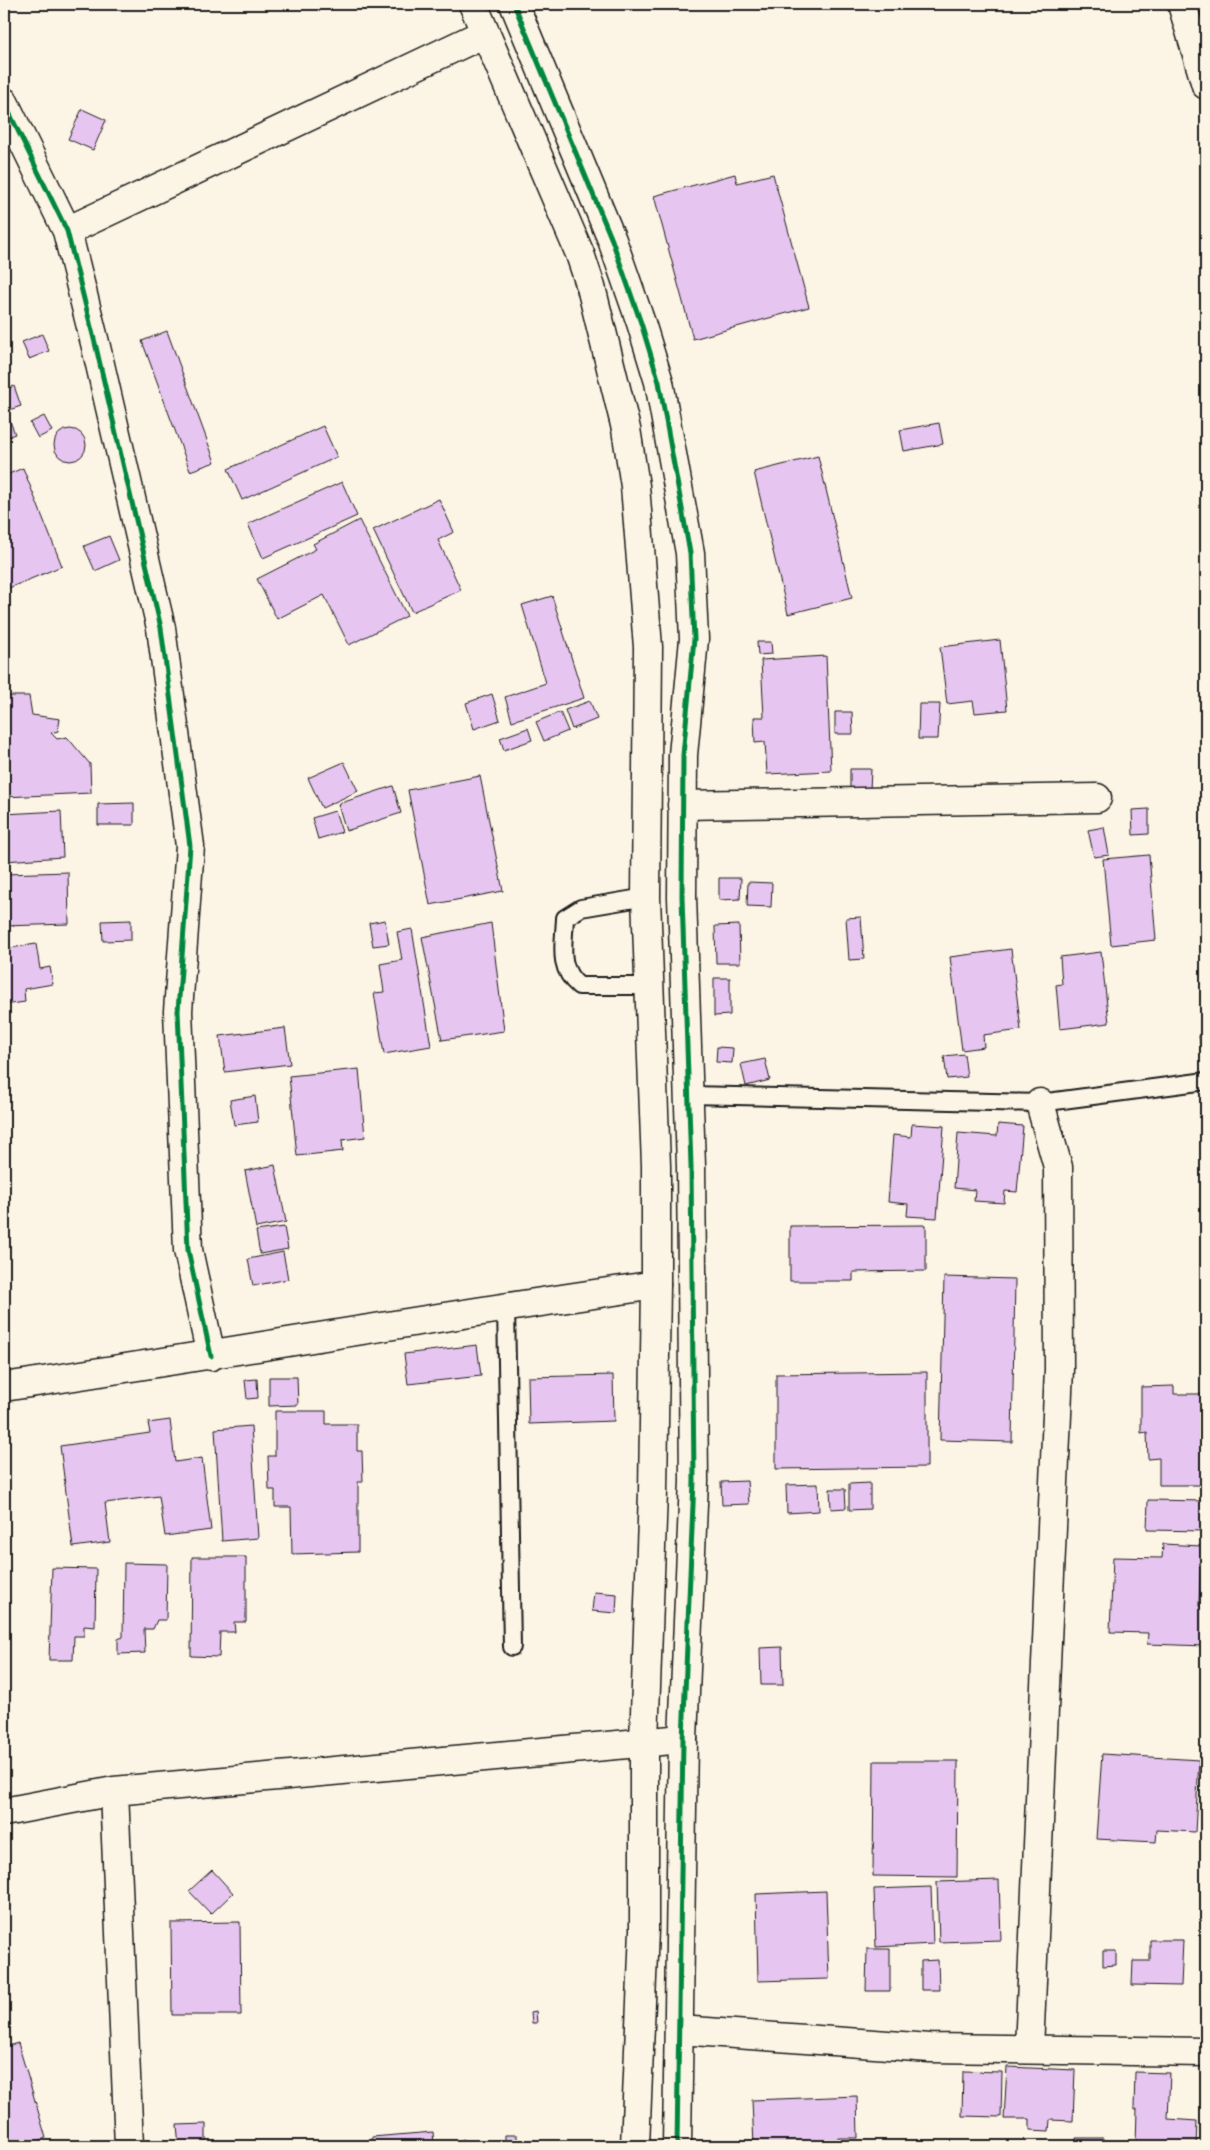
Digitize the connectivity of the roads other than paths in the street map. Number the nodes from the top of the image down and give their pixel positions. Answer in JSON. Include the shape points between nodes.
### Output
{"nodes":[{"id":1,"x":473,"y":4,"type":"edge"},
{"id":2,"x":514,"y":4,"type":"edge"},
{"id":3,"x":1182,"y":4,"type":"edge"},
{"id":4,"x":485,"y":33,"type":"junction"},
{"id":5,"x":1206,"y":85,"type":"edge"},
{"id":6,"x":4,"y":102,"type":"edge"},
{"id":7,"x":67,"y":231,"type":"junction"},
{"id":8,"x":1096,"y":798,"type":"dead end"},
{"id":9,"x":682,"y":805,"type":"junction"},
{"id":10,"x":646,"y":897,"type":"junction"},
{"id":11,"x":650,"y":986,"type":"junction"},
{"id":12,"x":1206,"y":1081,"type":"edge"},
{"id":13,"x":689,"y":1095,"type":"junction"},
{"id":14,"x":1040,"y":1103,"type":"junction"},
{"id":15,"x":656,"y":1285,"type":"junction"},
{"id":16,"x":506,"y":1306,"type":"junction"},
{"id":17,"x":210,"y":1356,"type":"junction"},
{"id":18,"x":4,"y":1388,"type":"edge"},
{"id":19,"x":512,"y":1648,"type":"dead end"},
{"id":20,"x":683,"y":1739,"type":"junction"},
{"id":21,"x":644,"y":1741,"type":"junction"},
{"id":22,"x":114,"y":1791,"type":"junction"},
{"id":23,"x":4,"y":1812,"type":"edge"},
{"id":24,"x":679,"y":2030,"type":"junction"},
{"id":25,"x":1029,"y":2049,"type":"junction"},
{"id":26,"x":1206,"y":2052,"type":"edge"},
{"id":27,"x":129,"y":2146,"type":"edge"},
{"id":28,"x":635,"y":2146,"type":"edge"},
{"id":29,"x":678,"y":2146,"type":"edge"}],
"edges":[{"from":1,"to":4,"type":"street"},
{"from":2,"to":9,"type":"street","via":[[612,240],[659,382],[690,553],[694,639],[683,755]]},
{"from":3,"to":5,"type":"street"},
{"from":4,"to":7,"type":"street"},
{"from":4,"to":10,"type":"street","via":[[580,254],[626,429],[648,647]]},
{"from":6,"to":7,"type":"street"},
{"from":7,"to":17,"type":"street","via":[[161,628],[190,846],[178,1011],[185,1192],[188,1250]]},
{"from":8,"to":9,"type":"street"},
{"from":9,"to":13,"type":"street"},
{"from":10,"to":11,"type":"street"},
{"from":10,"to":11,"type":"lane","via":[[581,908],[565,918],[564,968],[579,986]]},
{"from":11,"to":15,"type":"street"},
{"from":12,"to":14,"type":"lane"},
{"from":13,"to":14,"type":"lane"},
{"from":13,"to":20,"type":"street","via":[[694,1480]]},
{"from":14,"to":25,"type":"street","via":[[1058,1168],[1060,1369]]},
{"from":15,"to":16,"type":"street"},
{"from":15,"to":21,"type":"street","via":[[654,1492]]},
{"from":16,"to":17,"type":"street"},
{"from":16,"to":19,"type":"lane"},
{"from":17,"to":18,"type":"street"},
{"from":20,"to":21,"type":"street"},
{"from":20,"to":24,"type":"street"},
{"from":21,"to":22,"type":"street"},
{"from":21,"to":28,"type":"street","via":[[644,1930]]},
{"from":22,"to":23,"type":"street"},
{"from":22,"to":27,"type":"street"},
{"from":24,"to":25,"type":"street","via":[[930,2048]]},
{"from":24,"to":29,"type":"street"},
{"from":25,"to":26,"type":"street"}]}
